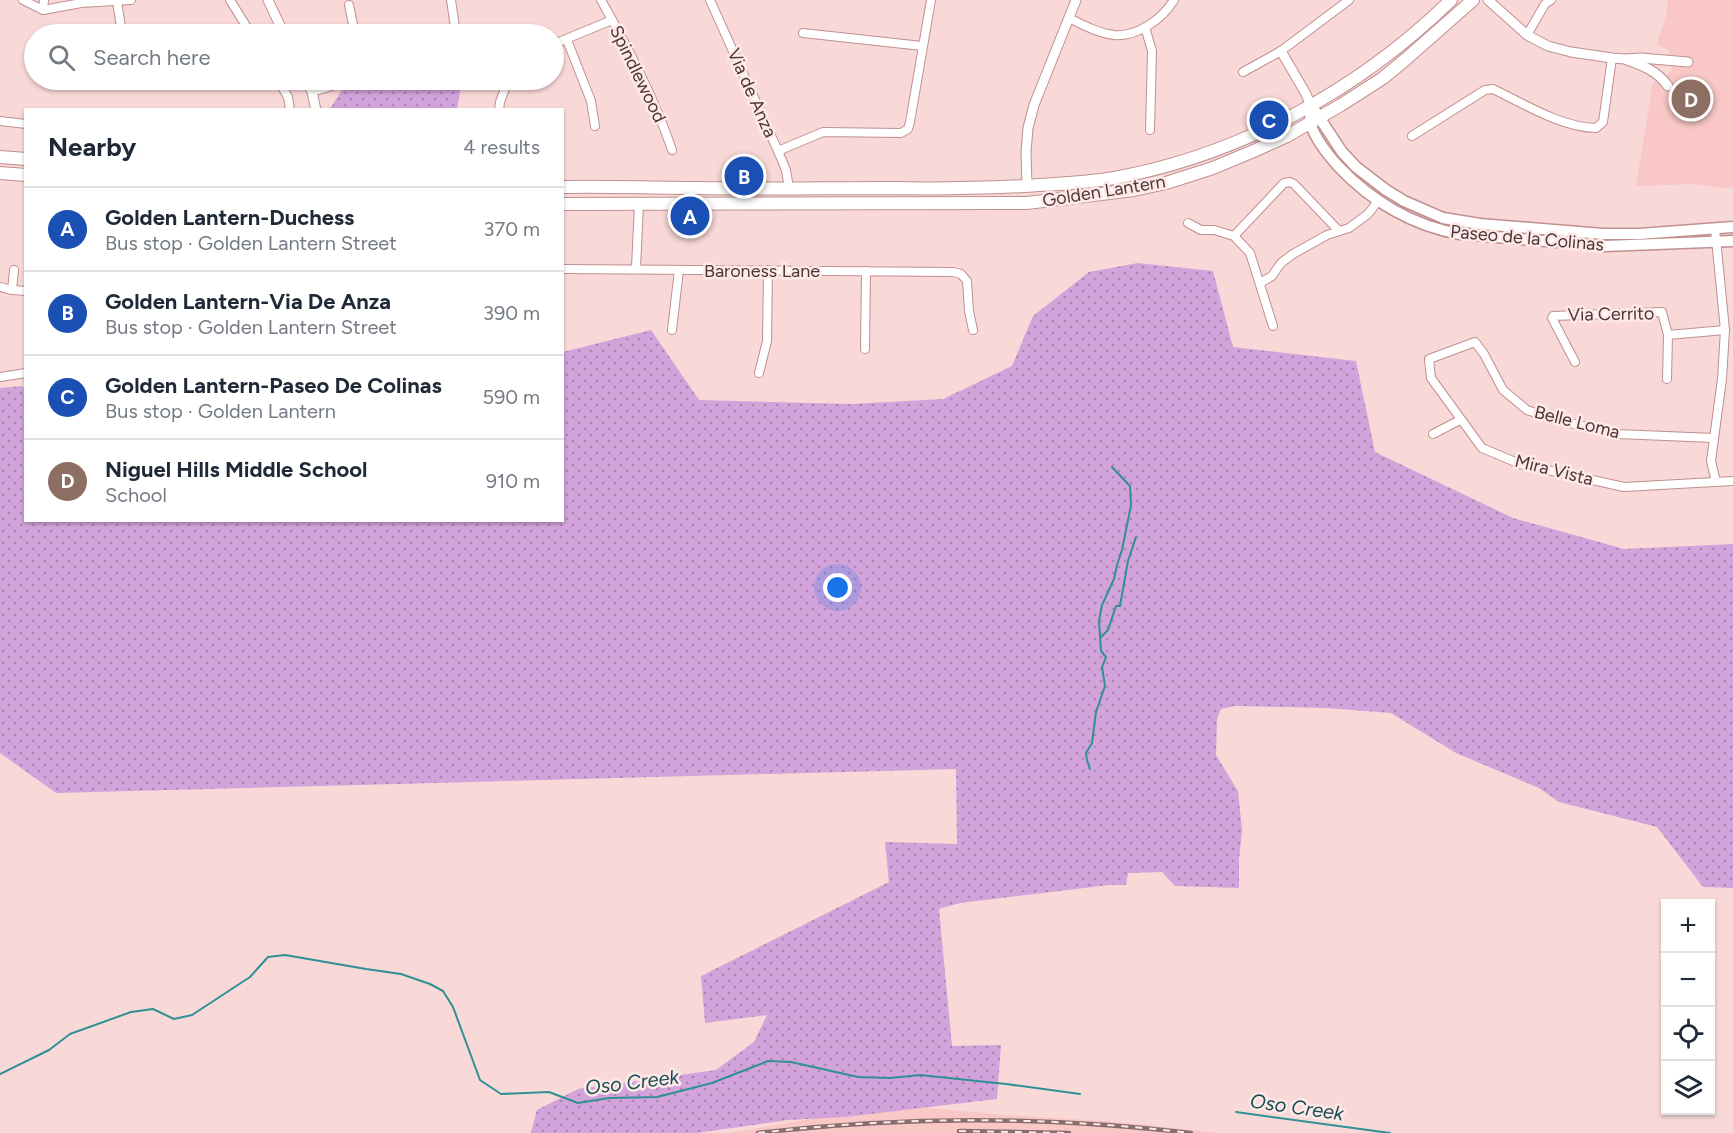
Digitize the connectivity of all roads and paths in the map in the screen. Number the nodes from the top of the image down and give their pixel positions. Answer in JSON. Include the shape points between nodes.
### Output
{"nodes":[{"id":1,"x":23,"y":0,"type":"edge"},
{"id":2,"x":44,"y":0,"type":"edge"},
{"id":3,"x":131,"y":0,"type":"edge"},
{"id":4,"x":230,"y":0,"type":"edge"},
{"id":5,"x":268,"y":0,"type":"edge"},
{"id":6,"x":451,"y":0,"type":"edge"},
{"id":7,"x":600,"y":0,"type":"edge"},
{"id":8,"x":710,"y":0,"type":"edge"},
{"id":9,"x":931,"y":0,"type":"edge"},
{"id":10,"x":1076,"y":0,"type":"edge"},
{"id":11,"x":1174,"y":0,"type":"edge"},
{"id":12,"x":1349,"y":0,"type":"edge"},
{"id":13,"x":1451,"y":0,"type":"edge"},
{"id":14,"x":1473,"y":0,"type":"edge"},
{"id":15,"x":1488,"y":0,"type":"edge"},
{"id":16,"x":1551,"y":0,"type":"edge"},
{"id":17,"x":117,"y":1,"type":"edge"},
{"id":18,"x":35,"y":3,"type":"edge"},
{"id":19,"x":349,"y":5,"type":"dead end"},
{"id":20,"x":43,"y":10,"type":"junction"},
{"id":21,"x":1069,"y":18,"type":"junction"},
{"id":22,"x":612,"y":20,"type":"junction"},
{"id":23,"x":120,"y":24,"type":"edge"},
{"id":24,"x":245,"y":24,"type":"edge"},
{"id":25,"x":279,"y":24,"type":"edge"},
{"id":26,"x":353,"y":24,"type":"edge"},
{"id":27,"x":455,"y":24,"type":"edge"},
{"id":28,"x":1145,"y":27,"type":"junction"},
{"id":29,"x":803,"y":33,"type":"dead end"},
{"id":30,"x":1527,"y":35,"type":"junction"},
{"id":31,"x":567,"y":40,"type":"junction"},
{"id":32,"x":564,"y":41,"type":"edge"},
{"id":33,"x":922,"y":46,"type":"junction"},
{"id":34,"x":1281,"y":51,"type":"junction"},
{"id":35,"x":1612,"y":58,"type":"junction"},
{"id":36,"x":1625,"y":59,"type":"junction"},
{"id":37,"x":1688,"y":62,"type":"dead end"},
{"id":38,"x":1243,"y":72,"type":"dead end"},
{"id":39,"x":1668,"y":86,"type":"dead end"},
{"id":40,"x":284,"y":90,"type":"edge"},
{"id":41,"x":319,"y":90,"type":"edge"},
{"id":42,"x":504,"y":90,"type":"edge"},
{"id":43,"x":312,"y":92,"type":"joint"},
{"id":44,"x":1311,"y":106,"type":"junction"},
{"id":45,"x":290,"y":108,"type":"edge"},
{"id":46,"x":316,"y":108,"type":"edge"},
{"id":47,"x":499,"y":108,"type":"edge"},
{"id":48,"x":1315,"y":120,"type":"junction"},
{"id":49,"x":0,"y":121,"type":"edge"},
{"id":50,"x":24,"y":124,"type":"edge"},
{"id":51,"x":595,"y":126,"type":"dead end"},
{"id":52,"x":1150,"y":130,"type":"dead end"},
{"id":53,"x":1412,"y":136,"type":"dead end"},
{"id":54,"x":672,"y":150,"type":"dead end"},
{"id":55,"x":778,"y":151,"type":"junction"},
{"id":56,"x":0,"y":157,"type":"edge"},
{"id":57,"x":24,"y":159,"type":"edge"},
{"id":58,"x":0,"y":173,"type":"edge"},
{"id":59,"x":24,"y":176,"type":"edge"},
{"id":60,"x":1027,"y":186,"type":"junction"},
{"id":61,"x":564,"y":187,"type":"edge"},
{"id":62,"x":615,"y":187,"type":"junction"},
{"id":63,"x":656,"y":188,"type":"junction"},
{"id":64,"x":789,"y":188,"type":"junction"},
{"id":65,"x":1386,"y":190,"type":"junction"},
{"id":66,"x":1092,"y":195,"type":"junction"},
{"id":67,"x":1378,"y":201,"type":"junction"},
{"id":68,"x":810,"y":202,"type":"junction"},
{"id":69,"x":564,"y":204,"type":"edge"},
{"id":70,"x":639,"y":204,"type":"junction"},
{"id":71,"x":775,"y":204,"type":"junction"},
{"id":72,"x":964,"y":204,"type":"junction"},
{"id":73,"x":1188,"y":223,"type":"dead end"},
{"id":74,"x":1733,"y":227,"type":"edge"},
{"id":75,"x":1715,"y":229,"type":"junction"},
{"id":76,"x":1339,"y":231,"type":"junction"},
{"id":77,"x":1234,"y":236,"type":"junction"},
{"id":78,"x":1733,"y":241,"type":"edge"},
{"id":79,"x":1716,"y":242,"type":"junction"},
{"id":80,"x":636,"y":268,"type":"junction"},
{"id":81,"x":564,"y":269,"type":"edge"},
{"id":82,"x":14,"y":270,"type":"dead end"},
{"id":83,"x":679,"y":270,"type":"junction"},
{"id":84,"x":768,"y":270,"type":"junction"},
{"id":85,"x":866,"y":271,"type":"junction"},
{"id":86,"x":1260,"y":283,"type":"junction"},
{"id":87,"x":0,"y":286,"type":"edge"},
{"id":88,"x":12,"y":290,"type":"junction"},
{"id":89,"x":24,"y":291,"type":"edge"},
{"id":90,"x":1273,"y":326,"type":"dead end"},
{"id":91,"x":672,"y":330,"type":"dead end"},
{"id":92,"x":973,"y":330,"type":"dead end"},
{"id":93,"x":1725,"y":330,"type":"junction"},
{"id":94,"x":1668,"y":335,"type":"junction"},
{"id":95,"x":866,"y":349,"type":"dead end"},
{"id":96,"x":1429,"y":359,"type":"joint"},
{"id":97,"x":1575,"y":362,"type":"dead end"},
{"id":98,"x":24,"y":373,"type":"edge"},
{"id":99,"x":759,"y":373,"type":"dead end"},
{"id":100,"x":0,"y":377,"type":"edge"},
{"id":101,"x":1667,"y":379,"type":"dead end"},
{"id":102,"x":1722,"y":379,"type":"junction"},
{"id":103,"x":1733,"y":381,"type":"edge"},
{"id":104,"x":1460,"y":420,"type":"junction"},
{"id":105,"x":1433,"y":434,"type":"dead end"},
{"id":106,"x":1714,"y":438,"type":"junction"},
{"id":107,"x":1733,"y":481,"type":"edge"},
{"id":108,"x":1716,"y":482,"type":"junction"}],
"edges":[{"from":1,"to":18,"type":"street"},
{"from":2,"to":20,"type":"street"},
{"from":3,"to":17,"type":"street"},
{"from":4,"to":24,"type":"street"},
{"from":5,"to":25,"type":"street"},
{"from":6,"to":27,"type":"street"},
{"from":7,"to":22,"type":"street","name":"Spindlewood"},
{"from":8,"to":55,"type":"street","name":"Via de Anza"},
{"from":9,"to":33,"type":"street"},
{"from":10,"to":21,"type":"street"},
{"from":11,"to":28,"type":"street"},
{"from":12,"to":34,"type":"street"},
{"from":13,"to":44,"type":"main road","name":"Golden Lantern","via":[[1380,61]]},
{"from":14,"to":48,"type":"main road","name":"Golden Lantern","via":[[1383,78]]},
{"from":15,"to":30,"type":"street"},
{"from":16,"to":30,"type":"street"},
{"from":17,"to":20,"type":"street"},
{"from":17,"to":23,"type":"street"},
{"from":18,"to":20,"type":"street"},
{"from":19,"to":26,"type":"street"},
{"from":21,"to":28,"type":"street","via":[[1114,35]]},
{"from":21,"to":60,"type":"street","via":[[1028,128]]},
{"from":22,"to":31,"type":"street"},
{"from":22,"to":54,"type":"street","name":"Spindlewood","via":[[651,96]]},
{"from":28,"to":52,"type":"street","via":[[1152,51]]},
{"from":29,"to":33,"type":"street"},
{"from":30,"to":35,"type":"street","via":[[1548,46]]},
{"from":31,"to":32,"type":"street"},
{"from":31,"to":51,"type":"street","via":[[591,101]]},
{"from":33,"to":55,"type":"street","via":[[908,129],[901,133],[823,132]]},
{"from":34,"to":38,"type":"street"},
{"from":34,"to":44,"type":"street","name":"Paseo de la Colinas"},
{"from":35,"to":36,"type":"street"},
{"from":35,"to":53,"type":"street","via":[[1603,122],[1596,128],[1543,114],[1493,89],[1485,90]]},
{"from":36,"to":37,"type":"street"},
{"from":36,"to":39,"type":"street","via":[[1653,70]]},
{"from":40,"to":45,"type":"street"},
{"from":41,"to":43,"type":"street"},
{"from":42,"to":47,"type":"street"},
{"from":43,"to":46,"type":"street"},
{"from":44,"to":48,"type":"main road","name":"Paseo de la Colinas"},
{"from":44,"to":60,"type":"main road","name":"Golden Lantern","via":[[1183,161],[1106,179]]},
{"from":48,"to":65,"type":"main road","name":"Paseo de la Colinas","via":[[1356,167]]},
{"from":48,"to":66,"type":"main road","name":"Golden Lantern","via":[[1196,174],[1134,190]]},
{"from":48,"to":67,"type":"main road","name":"Paseo de la Colinas","via":[[1329,156]]},
{"from":49,"to":50,"type":"street"},
{"from":55,"to":64,"type":"street","name":"Via de Anza"},
{"from":56,"to":57,"type":"main road"},
{"from":58,"to":59,"type":"main road"},
{"from":60,"to":64,"type":"main road","name":"Golden Lantern"},
{"from":60,"to":66,"type":"main road","via":[[1040,195]]},
{"from":60,"to":72,"type":"main road","via":[[1022,195],[981,197]]},
{"from":61,"to":62,"type":"main road","name":"Golden Lantern"},
{"from":62,"to":63,"type":"main road","name":"Golden Lantern"},
{"from":62,"to":70,"type":"main road","via":[[621,196]]},
{"from":63,"to":64,"type":"main road","name":"Golden Lantern"},
{"from":63,"to":70,"type":"main road","via":[[643,196]]},
{"from":64,"to":68,"type":"main road","via":[[807,195]]},
{"from":64,"to":71,"type":"main road"},
{"from":65,"to":67,"type":"main road"},
{"from":65,"to":75,"type":"main road","name":"Paseo de la Colinas","via":[[1429,213],[1458,221],[1602,234]]},
{"from":66,"to":72,"type":"main road","name":"Golden Lantern"},
{"from":67,"to":76,"type":"street","via":[[1368,214]]},
{"from":67,"to":79,"type":"main road","name":"Paseo de la Colinas","via":[[1427,226],[1460,234],[1605,246]]},
{"from":68,"to":71,"type":"main road","name":"Golden Lantern"},
{"from":68,"to":72,"type":"main road","name":"Golden Lantern"},
{"from":69,"to":70,"type":"main road","name":"Golden Lantern"},
{"from":70,"to":71,"type":"main road","name":"Golden Lantern"},
{"from":70,"to":80,"type":"street"},
{"from":73,"to":77,"type":"street","via":[[1201,230]]},
{"from":74,"to":75,"type":"main road","name":"Paseo de la Colinas"},
{"from":75,"to":79,"type":"street"},
{"from":76,"to":77,"type":"street","via":[[1290,182],[1284,183]]},
{"from":76,"to":86,"type":"street","via":[[1293,254]]},
{"from":77,"to":86,"type":"street","via":[[1250,253]]},
{"from":78,"to":79,"type":"main road","name":"Paseo de la Colinas"},
{"from":79,"to":93,"type":"street"},
{"from":80,"to":81,"type":"street","name":"Baroness Lane"},
{"from":80,"to":83,"type":"street","name":"Baroness Lane"},
{"from":82,"to":88,"type":"street"},
{"from":83,"to":84,"type":"street","name":"Baroness Lane"},
{"from":83,"to":91,"type":"street"},
{"from":84,"to":85,"type":"street","name":"Baroness Lane"},
{"from":84,"to":99,"type":"street","via":[[767,341]]},
{"from":85,"to":92,"type":"street","name":"Baroness Lane","via":[[961,274],[967,281]]},
{"from":85,"to":95,"type":"street"},
{"from":86,"to":90,"type":"street"},
{"from":87,"to":88,"type":"street"},
{"from":88,"to":89,"type":"street"},
{"from":93,"to":94,"type":"street"},
{"from":93,"to":102,"type":"street"},
{"from":94,"to":97,"type":"street","name":"Via Cerrito","via":[[1662,312],[1553,316]]},
{"from":94,"to":101,"type":"street"},
{"from":96,"to":104,"type":"street","name":"Mira Vista","via":[[1431,378]]},
{"from":96,"to":106,"type":"street","name":"Belle Loma","via":[[1475,342],[1503,390],[1527,410],[1617,434]]},
{"from":98,"to":100,"type":"street"},
{"from":102,"to":103,"type":"street"},
{"from":102,"to":106,"type":"street"},
{"from":104,"to":105,"type":"street"},
{"from":104,"to":108,"type":"street","name":"Mira Vista","via":[[1482,448],[1520,464],[1624,487]]},
{"from":106,"to":108,"type":"street","via":[[1711,461]]},
{"from":107,"to":108,"type":"street","name":"Mira Vista"}]}
